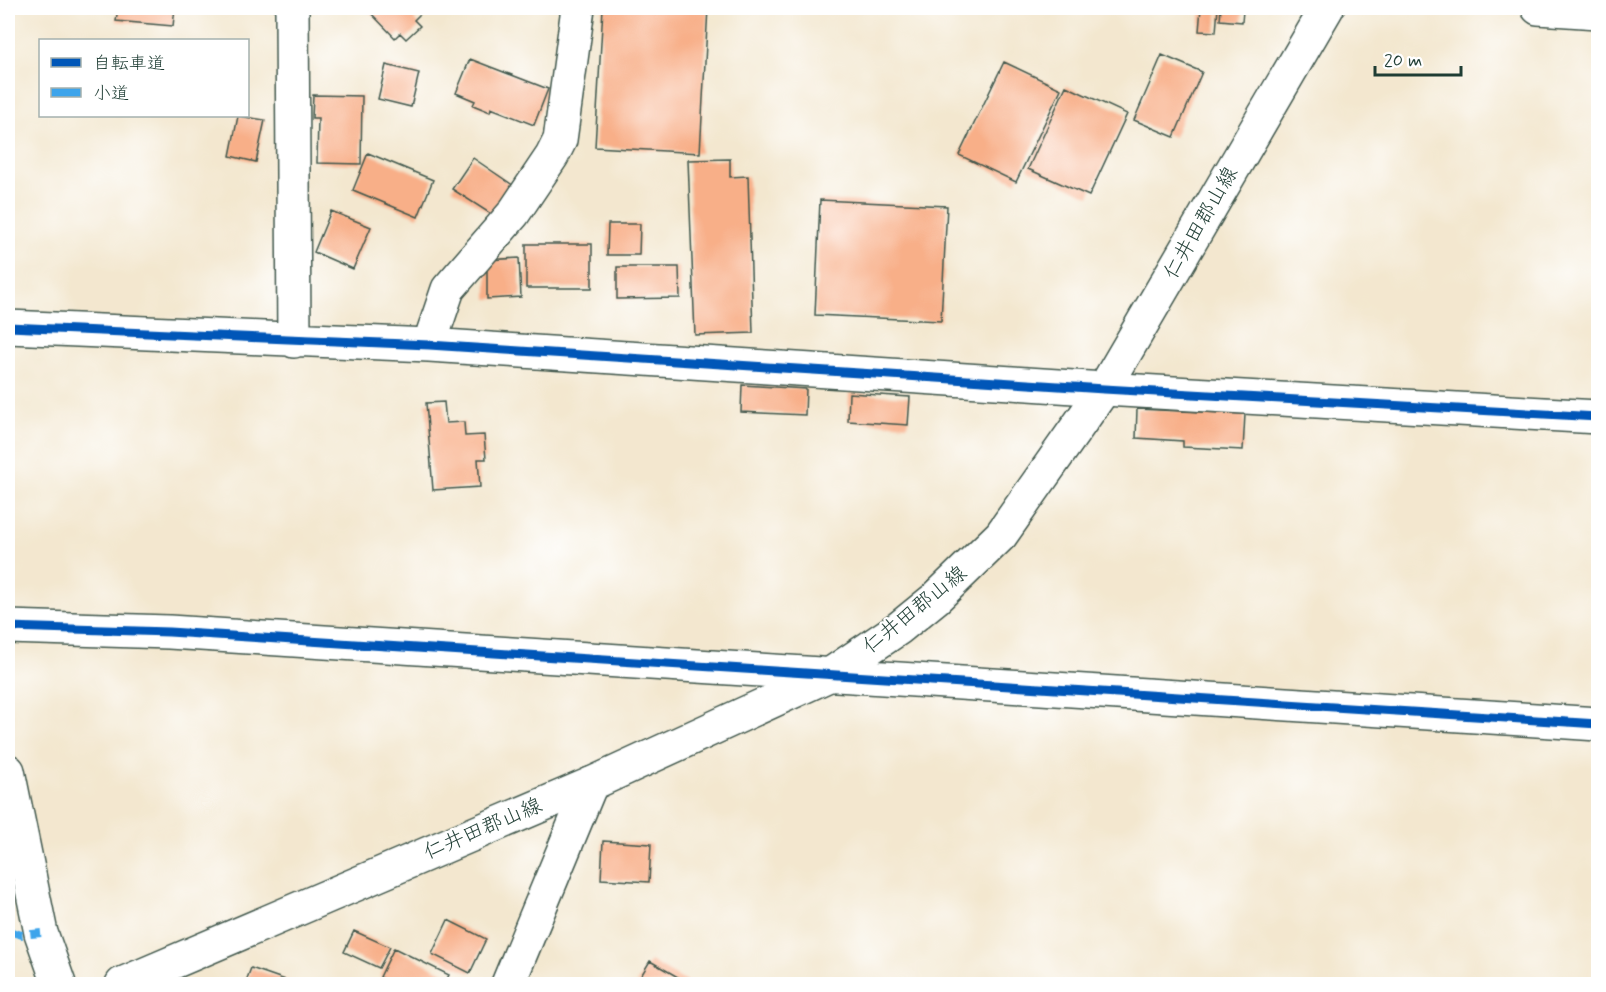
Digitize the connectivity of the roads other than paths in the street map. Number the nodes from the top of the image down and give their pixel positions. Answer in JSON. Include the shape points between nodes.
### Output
{"nodes":[{"id":1,"x":292,"y":8,"type":"edge"},
{"id":2,"x":578,"y":8,"type":"edge"},
{"id":3,"x":1327,"y":8,"type":"edge"},
{"id":4,"x":1538,"y":8,"type":"edge"},
{"id":5,"x":1599,"y":12,"type":"edge"},
{"id":6,"x":8,"y":327,"type":"edge"},
{"id":7,"x":294,"y":341,"type":"junction"},
{"id":8,"x":429,"y":345,"type":"junction"},
{"id":9,"x":1104,"y":389,"type":"junction"},
{"id":10,"x":1599,"y":417,"type":"edge"},
{"id":11,"x":8,"y":627,"type":"edge"},
{"id":12,"x":831,"y":674,"type":"junction"},
{"id":13,"x":1599,"y":724,"type":"edge"},
{"id":14,"x":8,"y":771,"type":"edge"},
{"id":15,"x":591,"y":784,"type":"junction"},
{"id":16,"x":59,"y":984,"type":"edge"},
{"id":17,"x":122,"y":984,"type":"edge"},
{"id":18,"x":508,"y":984,"type":"edge"}],
"edges":[{"from":1,"to":7,"type":"street"},
{"from":2,"to":8,"type":"street","via":[[560,140],[513,214],[448,289]]},
{"from":3,"to":9,"type":"street","name":"仁井田郡山線"},
{"from":4,"to":5,"type":"street"},
{"from":6,"to":7,"type":"street"},
{"from":7,"to":8,"type":"street"},
{"from":8,"to":9,"type":"street"},
{"from":9,"to":10,"type":"street"},
{"from":9,"to":12,"type":"street","name":"仁井田郡山線","via":[[1002,535],[929,604]]},
{"from":11,"to":12,"type":"street","via":[[169,632]]},
{"from":12,"to":13,"type":"street"},
{"from":12,"to":15,"type":"street","name":"仁井田郡山線"},
{"from":14,"to":16,"type":"street","via":[[41,933]]},
{"from":15,"to":17,"type":"street","name":"仁井田郡山線"},
{"from":15,"to":18,"type":"street"}]}
